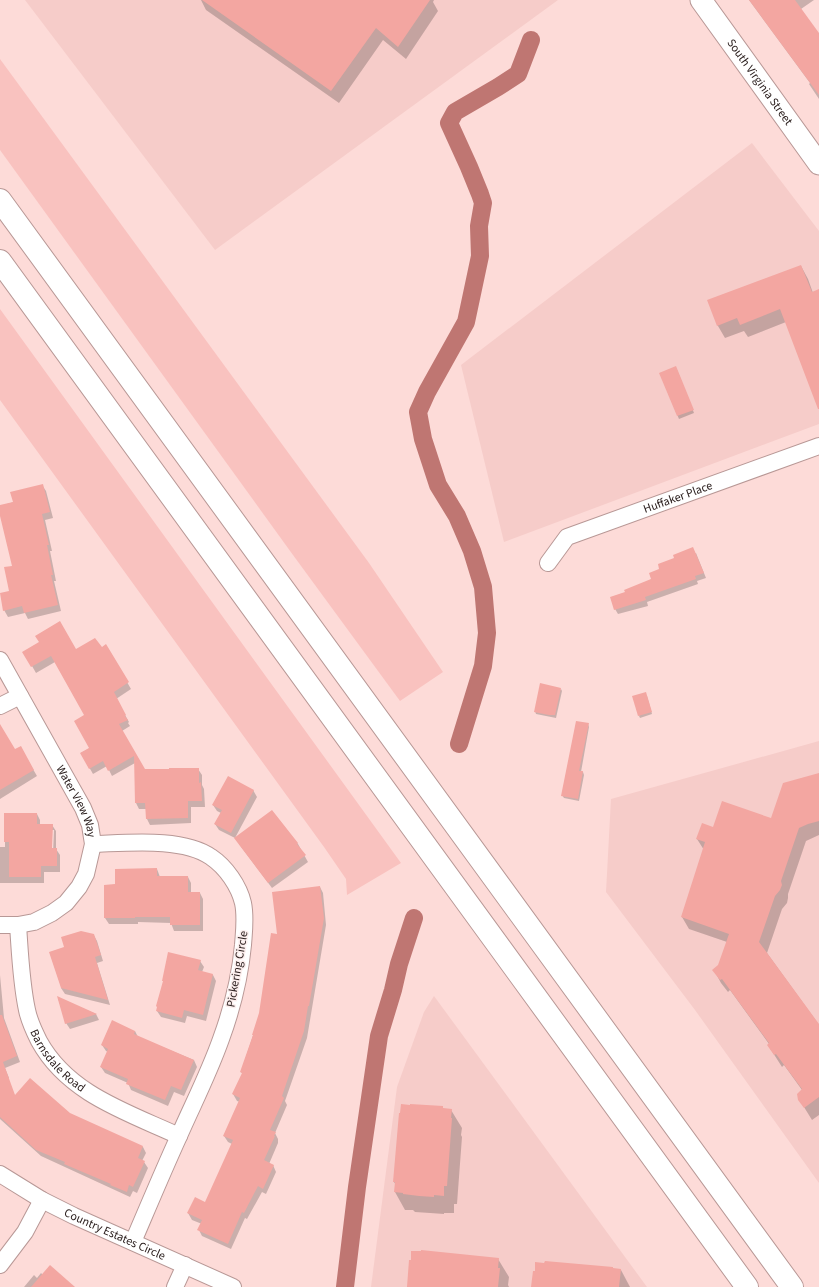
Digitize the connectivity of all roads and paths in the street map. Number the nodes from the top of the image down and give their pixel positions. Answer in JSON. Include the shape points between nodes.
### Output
{"nodes":[{"id":1,"x":701,"y":0,"type":"edge"},
{"id":2,"x":819,"y":164,"type":"edge"},
{"id":3,"x":0,"y":200,"type":"edge"},
{"id":4,"x":0,"y":261,"type":"edge"},
{"id":5,"x":819,"y":446,"type":"edge"},
{"id":6,"x":548,"y":563,"type":"dead end"},
{"id":7,"x":0,"y":660,"type":"edge"},
{"id":8,"x":20,"y":696,"type":"junction"},
{"id":9,"x":0,"y":706,"type":"edge"},
{"id":10,"x":93,"y":844,"type":"junction"},
{"id":11,"x":0,"y":925,"type":"edge"},
{"id":12,"x":18,"y":925,"type":"junction"},
{"id":13,"x":179,"y":1136,"type":"junction"},
{"id":14,"x":0,"y":1174,"type":"edge"},
{"id":15,"x":42,"y":1200,"type":"junction"},
{"id":16,"x":133,"y":1242,"type":"junction"},
{"id":17,"x":0,"y":1265,"type":"edge"},
{"id":18,"x":185,"y":1265,"type":"junction"},
{"id":19,"x":175,"y":1287,"type":"edge"},
{"id":20,"x":233,"y":1287,"type":"edge"},
{"id":21,"x":747,"y":1287,"type":"edge"},
{"id":22,"x":792,"y":1287,"type":"edge"}],
"edges":[{"from":1,"to":2,"type":"main road","name":"South Virginia Street"},
{"from":3,"to":22,"type":"highway"},
{"from":4,"to":21,"type":"highway"},
{"from":5,"to":6,"type":"street","name":"Huffaker Place","via":[[567,537]]},
{"from":7,"to":8,"type":"street","name":"Water View Way"},
{"from":8,"to":9,"type":"street"},
{"from":8,"to":10,"type":"street","name":"Water View Way","via":[[83,808],[90,825]]},
{"from":10,"to":12,"type":"street","name":"Water View Way","via":[[86,874],[66,903],[34,922]]},
{"from":10,"to":13,"type":"street","name":"Pickering Circle","via":[[163,843],[196,849],[211,856],[224,868],[243,903],[245,922],[242,959],[234,1001],[221,1039]]},
{"from":11,"to":12,"type":"street","name":"Water View Way"},
{"from":12,"to":13,"type":"street","name":"Barnsdale Road","via":[[27,1011],[40,1044],[58,1069],[95,1097]]},
{"from":13,"to":16,"type":"street","name":"Pickering Circle"},
{"from":14,"to":15,"type":"street","name":"Country Estates Circle"},
{"from":15,"to":16,"type":"street","name":"Country Estates Circle"},
{"from":15,"to":17,"type":"street","via":[[25,1232]]},
{"from":16,"to":18,"type":"street","name":"Country Estates Circle"},
{"from":18,"to":19,"type":"street"},
{"from":18,"to":20,"type":"street","name":"Country Estates Circle"}]}
